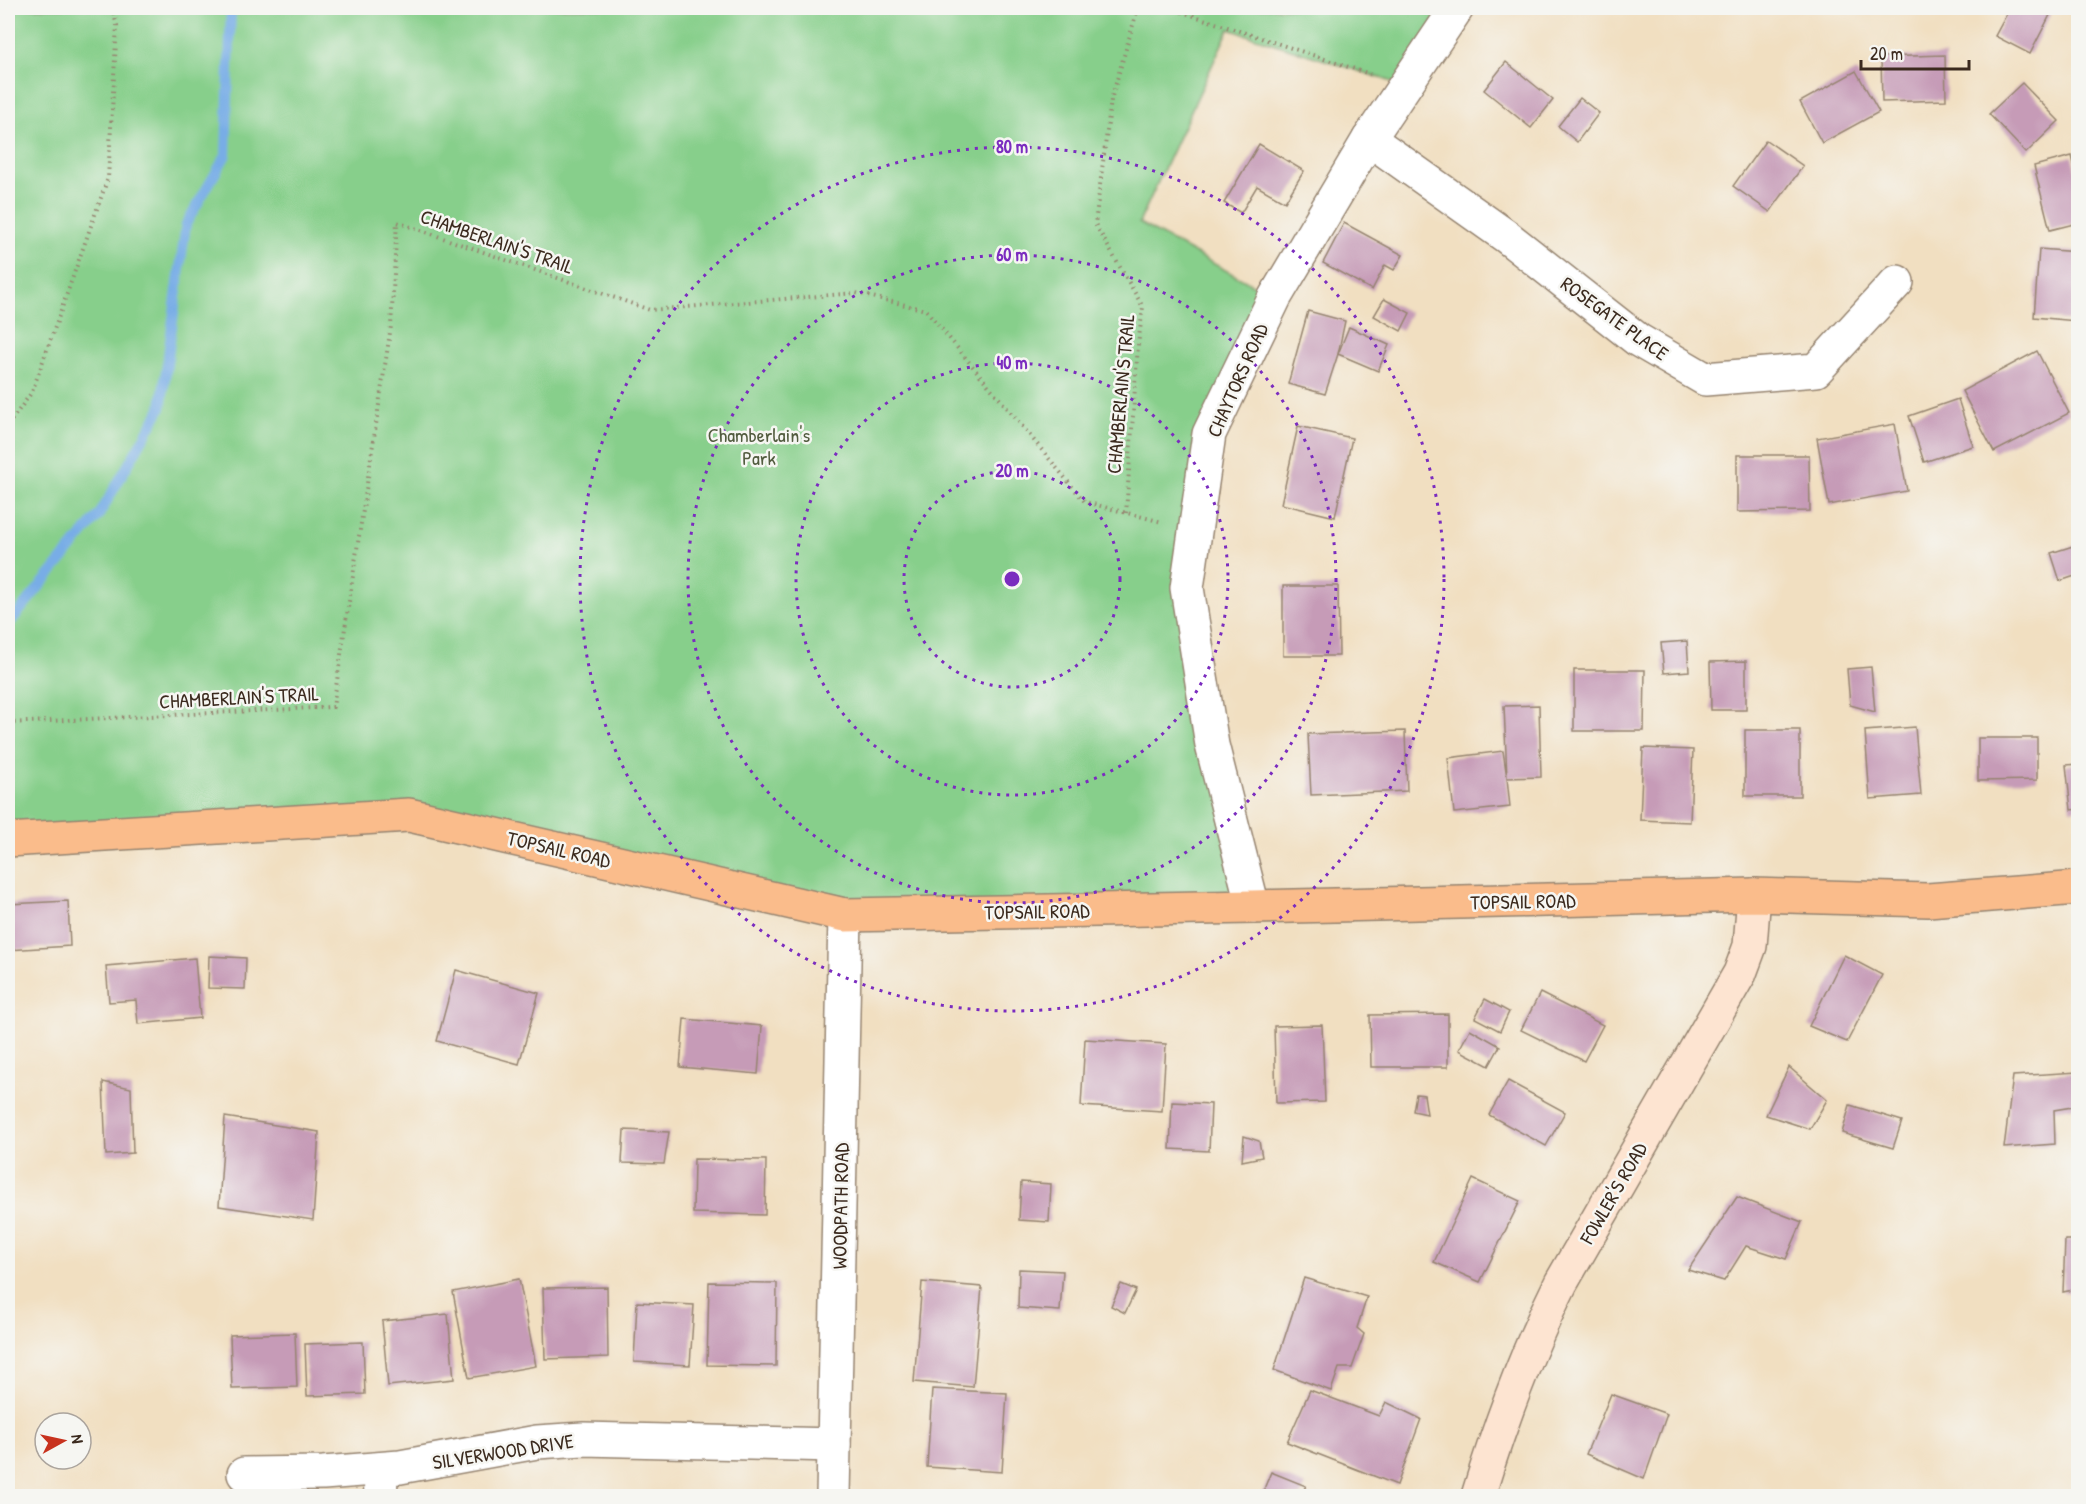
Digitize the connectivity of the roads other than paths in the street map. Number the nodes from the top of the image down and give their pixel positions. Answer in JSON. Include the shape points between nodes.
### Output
{"nodes":[{"id":1,"x":1456,"y":8,"type":"edge"},
{"id":2,"x":1370,"y":139,"type":"junction"},
{"id":3,"x":1897,"y":282,"type":"dead end"},
{"id":4,"x":8,"y":840,"type":"edge"},
{"id":5,"x":2079,"y":888,"type":"edge"},
{"id":6,"x":1754,"y":895,"type":"junction"},
{"id":7,"x":1253,"y":908,"type":"junction"},
{"id":8,"x":845,"y":915,"type":"junction"},
{"id":9,"x":834,"y":1445,"type":"junction"},
{"id":10,"x":244,"y":1473,"type":"dead end"},
{"id":11,"x":381,"y":1483,"type":"edge"},
{"id":12,"x":833,"y":1497,"type":"edge"},
{"id":13,"x":1478,"y":1497,"type":"edge"}],
"edges":[{"from":1,"to":2,"type":"street","name":"CHAYTORS ROAD"},
{"from":2,"to":3,"type":"street","name":"ROSEGATE PLACE","via":[[1508,237],[1638,340],[1705,379],[1816,370]]},
{"from":2,"to":7,"type":"street","name":"CHAYTORS ROAD","via":[[1275,297],[1209,434],[1187,588],[1212,745]]},
{"from":4,"to":8,"type":"main road","name":"TOPSAIL ROAD","via":[[409,815]]},
{"from":5,"to":6,"type":"main road","name":"TOPSAIL ROAD","via":[[1928,900]]},
{"from":6,"to":7,"type":"main road","name":"TOPSAIL ROAD"},
{"from":6,"to":13,"type":"street","name":"FOWLER'S ROAD","via":[[1753,930],[1740,973],[1557,1291],[1500,1429]]},
{"from":7,"to":8,"type":"main road","name":"TOPSAIL ROAD"},
{"from":8,"to":9,"type":"street","name":"WOODPATH ROAD"},
{"from":9,"to":11,"type":"street","name":"SILVERWOOD DRIVE","via":[[583,1438],[537,1442],[400,1467]]},
{"from":9,"to":12,"type":"street","name":"WOODPATH ROAD"},
{"from":10,"to":11,"type":"street","name":"SILVERWOOD DRIVE","via":[[324,1473]]}]}
